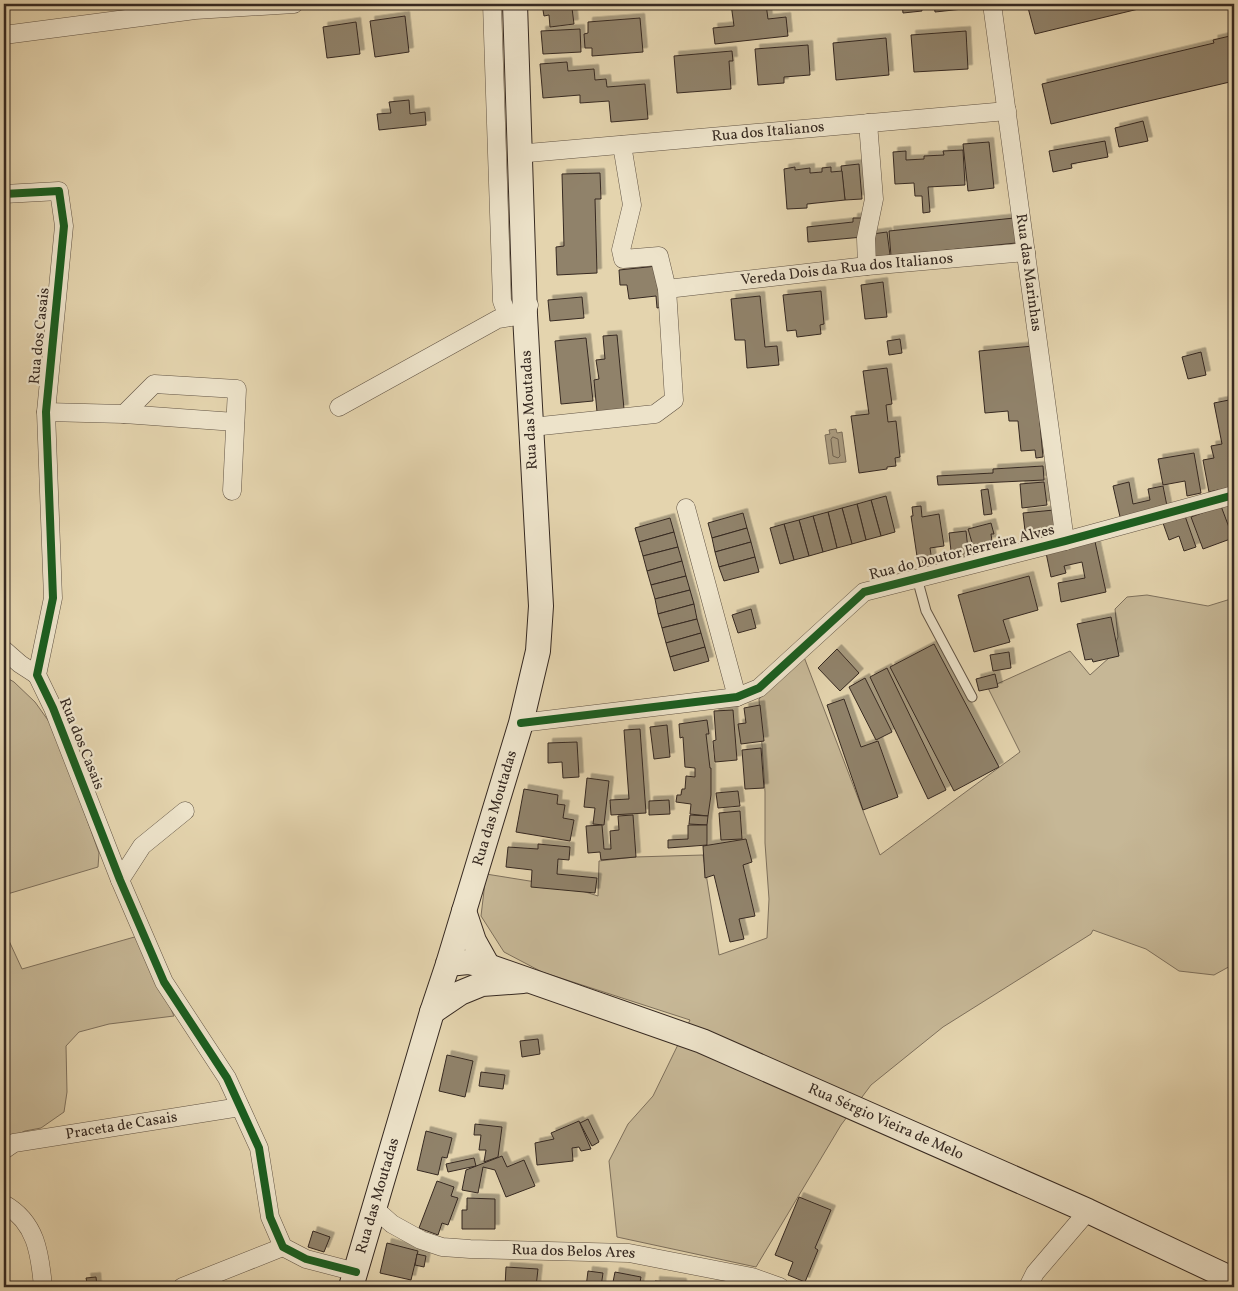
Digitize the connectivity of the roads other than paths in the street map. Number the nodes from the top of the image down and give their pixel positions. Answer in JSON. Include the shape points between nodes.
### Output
{"nodes":[{"id":1,"x":294,"y":4,"type":"edge"},
{"id":2,"x":492,"y":4,"type":"edge"},
{"id":3,"x":516,"y":4,"type":"edge"},
{"id":4,"x":524,"y":4,"type":"edge"},
{"id":5,"x":992,"y":4,"type":"edge"},
{"id":6,"x":4,"y":35,"type":"edge"},
{"id":7,"x":1008,"y":111,"type":"junction"},
{"id":8,"x":868,"y":123,"type":"junction"},
{"id":9,"x":622,"y":145,"type":"junction"},
{"id":10,"x":528,"y":153,"type":"junction"},
{"id":11,"x":4,"y":194,"type":"edge"},
{"id":12,"x":1026,"y":252,"type":"junction"},
{"id":13,"x":867,"y":266,"type":"junction"},
{"id":14,"x":668,"y":289,"type":"junction"},
{"id":15,"x":516,"y":316,"type":"junction"},
{"id":16,"x":339,"y":406,"type":"dead end"},
{"id":17,"x":46,"y":412,"type":"junction"},
{"id":18,"x":124,"y":414,"type":"junction"},
{"id":19,"x":235,"y":422,"type":"junction"},
{"id":20,"x":532,"y":427,"type":"junction"},
{"id":21,"x":232,"y":491,"type":"dead end"},
{"id":22,"x":1234,"y":495,"type":"edge"},
{"id":23,"x":686,"y":508,"type":"dead end"},
{"id":24,"x":1065,"y":541,"type":"junction"},
{"id":25,"x":917,"y":578,"type":"junction"},
{"id":26,"x":4,"y":650,"type":"edge"},
{"id":27,"x":37,"y":675,"type":"junction"},
{"id":28,"x":737,"y":697,"type":"junction"},
{"id":29,"x":972,"y":698,"type":"dead end"},
{"id":30,"x":521,"y":724,"type":"junction"},
{"id":31,"x":185,"y":811,"type":"dead end"},
{"id":32,"x":120,"y":880,"type":"junction"},
{"id":33,"x":464,"y":910,"type":"junction"},
{"id":34,"x":448,"y":964,"type":"junction"},
{"id":35,"x":485,"y":975,"type":"junction"},
{"id":36,"x":432,"y":1012,"type":"junction"},
{"id":37,"x":240,"y":1108,"type":"junction"},
{"id":38,"x":4,"y":1150,"type":"edge"},
{"id":39,"x":4,"y":1204,"type":"edge"},
{"id":40,"x":374,"y":1208,"type":"junction"},
{"id":41,"x":1088,"y":1211,"type":"junction"},
{"id":42,"x":283,"y":1247,"type":"junction"},
{"id":43,"x":353,"y":1280,"type":"edge"},
{"id":44,"x":1234,"y":1280,"type":"edge"},
{"id":45,"x":43,"y":1287,"type":"edge"},
{"id":46,"x":182,"y":1287,"type":"edge"},
{"id":47,"x":780,"y":1287,"type":"edge"},
{"id":48,"x":1028,"y":1287,"type":"edge"}],
"edges":[{"from":1,"to":6,"type":"street","via":[[195,10]]},
{"from":2,"to":15,"type":"street","name":"Rua das Moutadas","via":[[502,301]]},
{"from":3,"to":15,"type":"main road","name":"Rua das Moutadas"},
{"from":4,"to":10,"type":"street","name":"Rua das Moutadas"},
{"from":5,"to":7,"type":"street","name":"Rua das Marinhas"},
{"from":7,"to":8,"type":"street","name":"Rua dos Italianos"},
{"from":7,"to":12,"type":"street","name":"Rua das Marinhas"},
{"from":8,"to":9,"type":"street","name":"Rua dos Italianos"},
{"from":8,"to":13,"type":"street","via":[[874,199],[866,238]]},
{"from":9,"to":10,"type":"street","name":"Rua dos Italianos"},
{"from":9,"to":14,"type":"street","via":[[632,205],[621,250],[623,259],[659,256]]},
{"from":10,"to":15,"type":"street","name":"Rua das Moutadas","via":[[532,297]]},
{"from":11,"to":17,"type":"street","name":"Rua dos Casais","via":[[59,191],[64,226]]},
{"from":12,"to":13,"type":"street","name":"Vereda Dois da Rua dos Italianos"},
{"from":12,"to":24,"type":"street","name":"Rua das Marinhas"},
{"from":13,"to":14,"type":"street","name":"Vereda Dois da Rua dos Italianos"},
{"from":14,"to":20,"type":"street","via":[[674,400],[655,414]]},
{"from":15,"to":16,"type":"street","via":[[498,319]]},
{"from":15,"to":20,"type":"main road","name":"Rua das Moutadas"},
{"from":17,"to":18,"type":"street"},
{"from":17,"to":27,"type":"street","name":"Rua dos Casais","via":[[53,598]]},
{"from":18,"to":19,"type":"street"},
{"from":18,"to":19,"type":"street","via":[[154,384],[238,389]]},
{"from":19,"to":21,"type":"street"},
{"from":20,"to":30,"type":"main road","name":"Rua das Moutadas","via":[[541,606],[538,651]]},
{"from":22,"to":24,"type":"street","name":"Rua do Doutor Ferreira Alves"},
{"from":23,"to":28,"type":"street"},
{"from":24,"to":25,"type":"street","name":"Rua do Doutor Ferreira Alves"},
{"from":25,"to":28,"type":"street","name":"Rua do Doutor Ferreira Alves","via":[[864,592],[759,688]]},
{"from":25,"to":29,"type":"lane","via":[[926,611]]},
{"from":26,"to":27,"type":"street"},
{"from":27,"to":32,"type":"street","name":"Rua dos Casais"},
{"from":28,"to":30,"type":"street","name":"Rua do Doutor Ferreira Alves"},
{"from":30,"to":33,"type":"main road","name":"Rua das Moutadas"},
{"from":31,"to":32,"type":"street","via":[[142,846]]},
{"from":32,"to":37,"type":"street","name":"Rua dos Casais","via":[[164,982],[227,1078]]},
{"from":33,"to":34,"type":"main road","name":"Rua das Moutadas"},
{"from":33,"to":35,"type":"main road"},
{"from":34,"to":35,"type":"main road","name":"Rua Sérgio Vieira de Melo","via":[[464,977]]},
{"from":34,"to":36,"type":"main road","name":"Rua das Moutadas"},
{"from":35,"to":36,"type":"main road","name":"Rua Sérgio Vieira de Melo"},
{"from":35,"to":41,"type":"main road","name":"Rua Sérgio Vieira de Melo","via":[[530,981],[702,1042]]},
{"from":36,"to":40,"type":"main road","name":"Rua das Moutadas"},
{"from":37,"to":38,"type":"street","name":"Praceta de Casais","via":[[14,1143]]},
{"from":37,"to":42,"type":"street","name":"Rua dos Casais","via":[[259,1148],[270,1217]]},
{"from":39,"to":45,"type":"street","via":[[13,1209],[32,1231],[41,1260]]},
{"from":40,"to":43,"type":"main road","name":"Rua das Moutadas"},
{"from":40,"to":47,"type":"street","name":"Rua dos Belos Ares","via":[[392,1224],[442,1247],[629,1253],[752,1277]]},
{"from":41,"to":44,"type":"main road","name":"Rua Sérgio Vieira de Melo"},
{"from":41,"to":48,"type":"street","via":[[1035,1273]]},
{"from":42,"to":43,"type":"street"},
{"from":42,"to":46,"type":"street"}]}
